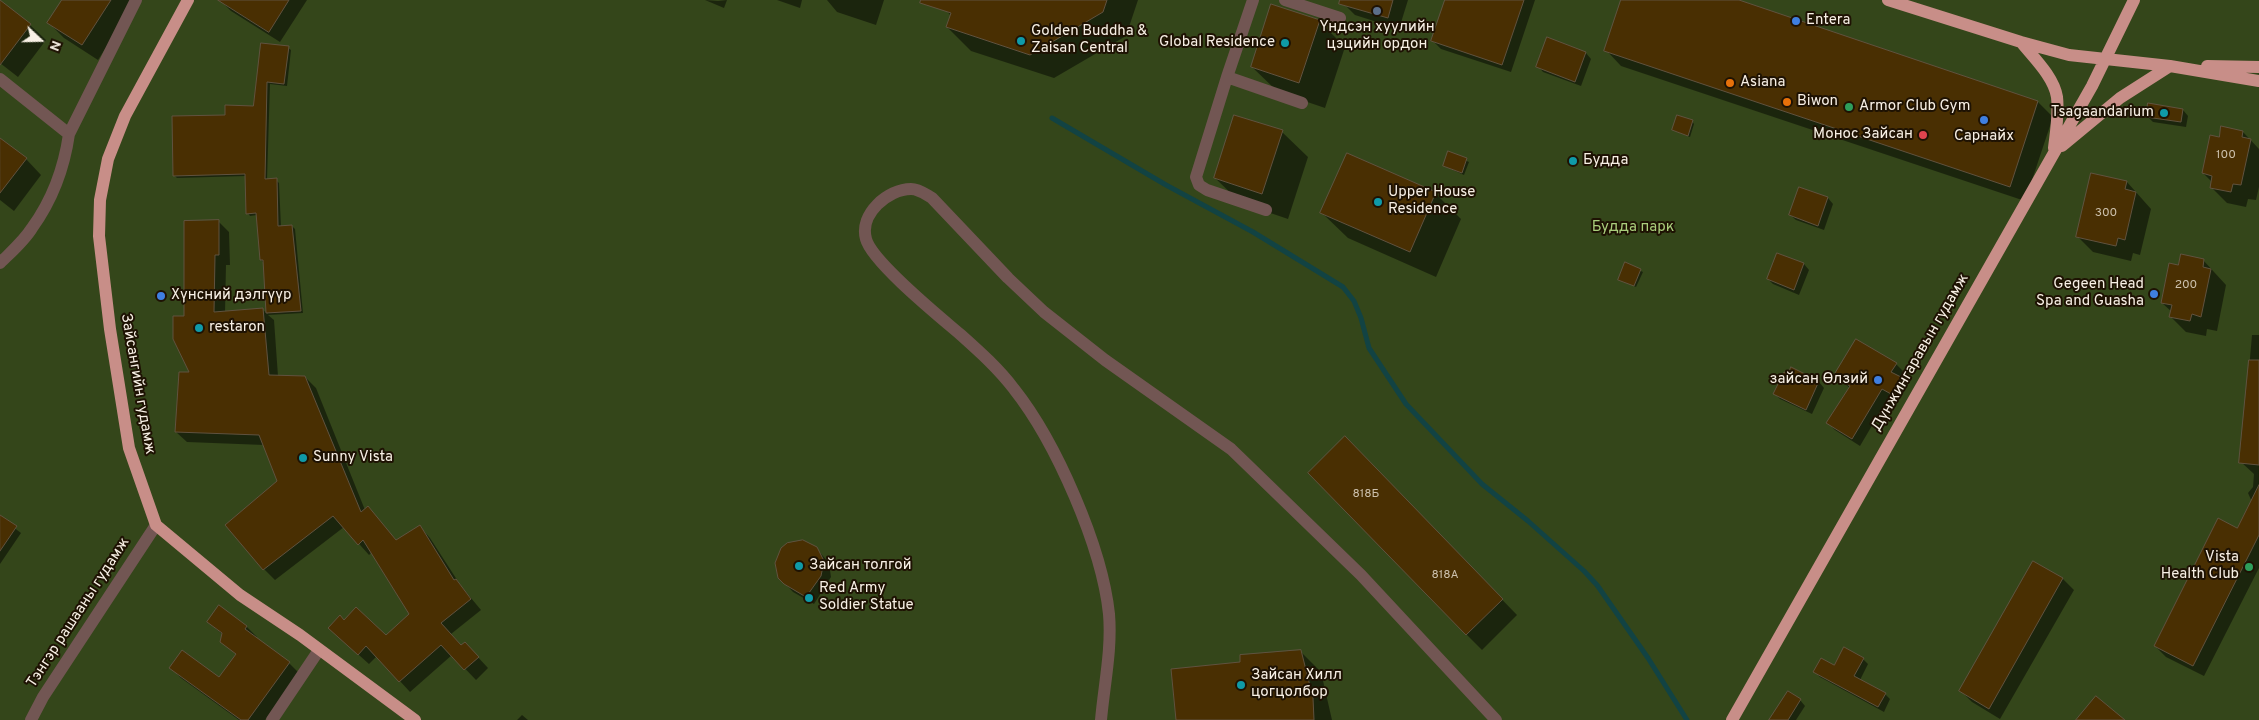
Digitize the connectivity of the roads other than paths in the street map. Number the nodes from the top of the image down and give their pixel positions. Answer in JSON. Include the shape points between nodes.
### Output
{"nodes":[{"id":1,"x":136,"y":0,"type":"edge"},
{"id":2,"x":188,"y":0,"type":"edge"},
{"id":3,"x":1253,"y":0,"type":"edge"},
{"id":4,"x":1285,"y":0,"type":"edge"},
{"id":5,"x":1888,"y":0,"type":"edge"},
{"id":6,"x":2134,"y":0,"type":"edge"},
{"id":7,"x":1340,"y":18,"type":"dead end"},
{"id":8,"x":2022,"y":42,"type":"junction"},
{"id":9,"x":2106,"y":58,"type":"junction"},
{"id":10,"x":2170,"y":66,"type":"junction"},
{"id":11,"x":2259,"y":67,"type":"edge"},
{"id":12,"x":1227,"y":77,"type":"junction"},
{"id":13,"x":0,"y":79,"type":"edge"},
{"id":14,"x":2259,"y":81,"type":"edge"},
{"id":15,"x":1302,"y":104,"type":"dead end"},
{"id":16,"x":69,"y":134,"type":"junction"},
{"id":17,"x":2054,"y":153,"type":"junction"},
{"id":18,"x":1266,"y":210,"type":"dead end"},
{"id":19,"x":0,"y":263,"type":"edge"},
{"id":20,"x":156,"y":525,"type":"junction"},
{"id":21,"x":319,"y":650,"type":"junction"},
{"id":22,"x":31,"y":720,"type":"edge"},
{"id":23,"x":272,"y":720,"type":"edge"},
{"id":24,"x":415,"y":720,"type":"edge"},
{"id":25,"x":1101,"y":720,"type":"edge"},
{"id":26,"x":1496,"y":720,"type":"edge"},
{"id":27,"x":1732,"y":720,"type":"edge"}],
"edges":[{"from":1,"to":16,"type":"street"},
{"from":2,"to":20,"type":"main road","name":"Зайсангийн гудамж","via":[[125,116],[108,159],[100,200],[99,236],[129,448]]},
{"from":3,"to":12,"type":"street"},
{"from":4,"to":7,"type":"street"},
{"from":5,"to":8,"type":"main road"},
{"from":6,"to":9,"type":"main road","name":"Дүнжингаравын гудамж"},
{"from":8,"to":9,"type":"main road","via":[[2069,55]]},
{"from":8,"to":17,"type":"main road","via":[[2048,75],[2057,96]]},
{"from":9,"to":10,"type":"main road"},
{"from":9,"to":17,"type":"main road","name":"Дүнжингаравын гудамж"},
{"from":10,"to":11,"type":"main road"},
{"from":10,"to":14,"type":"main road"},
{"from":10,"to":17,"type":"main road","via":[[2120,98]]},
{"from":12,"to":15,"type":"street"},
{"from":12,"to":18,"type":"street","via":[[1196,177],[1198,185]]},
{"from":13,"to":16,"type":"street"},
{"from":16,"to":19,"type":"street","via":[[59,183],[32,229]]},
{"from":17,"to":27,"type":"main road","name":"Дүнжингаравын гудамж"},
{"from":20,"to":21,"type":"main road","via":[[240,595]]},
{"from":20,"to":22,"type":"street","name":"Тэнгэр рашааны гудамж"},
{"from":21,"to":23,"type":"street"},
{"from":21,"to":24,"type":"main road"},
{"from":25,"to":26,"type":"street","via":[[1110,644],[1109,614],[1092,542],[1055,455],[1014,388],[887,268],[869,247],[865,232],[868,219],[875,207],[896,192],[911,189],[932,198],[1044,312],[1105,360],[1231,449],[1361,575]]}]}
